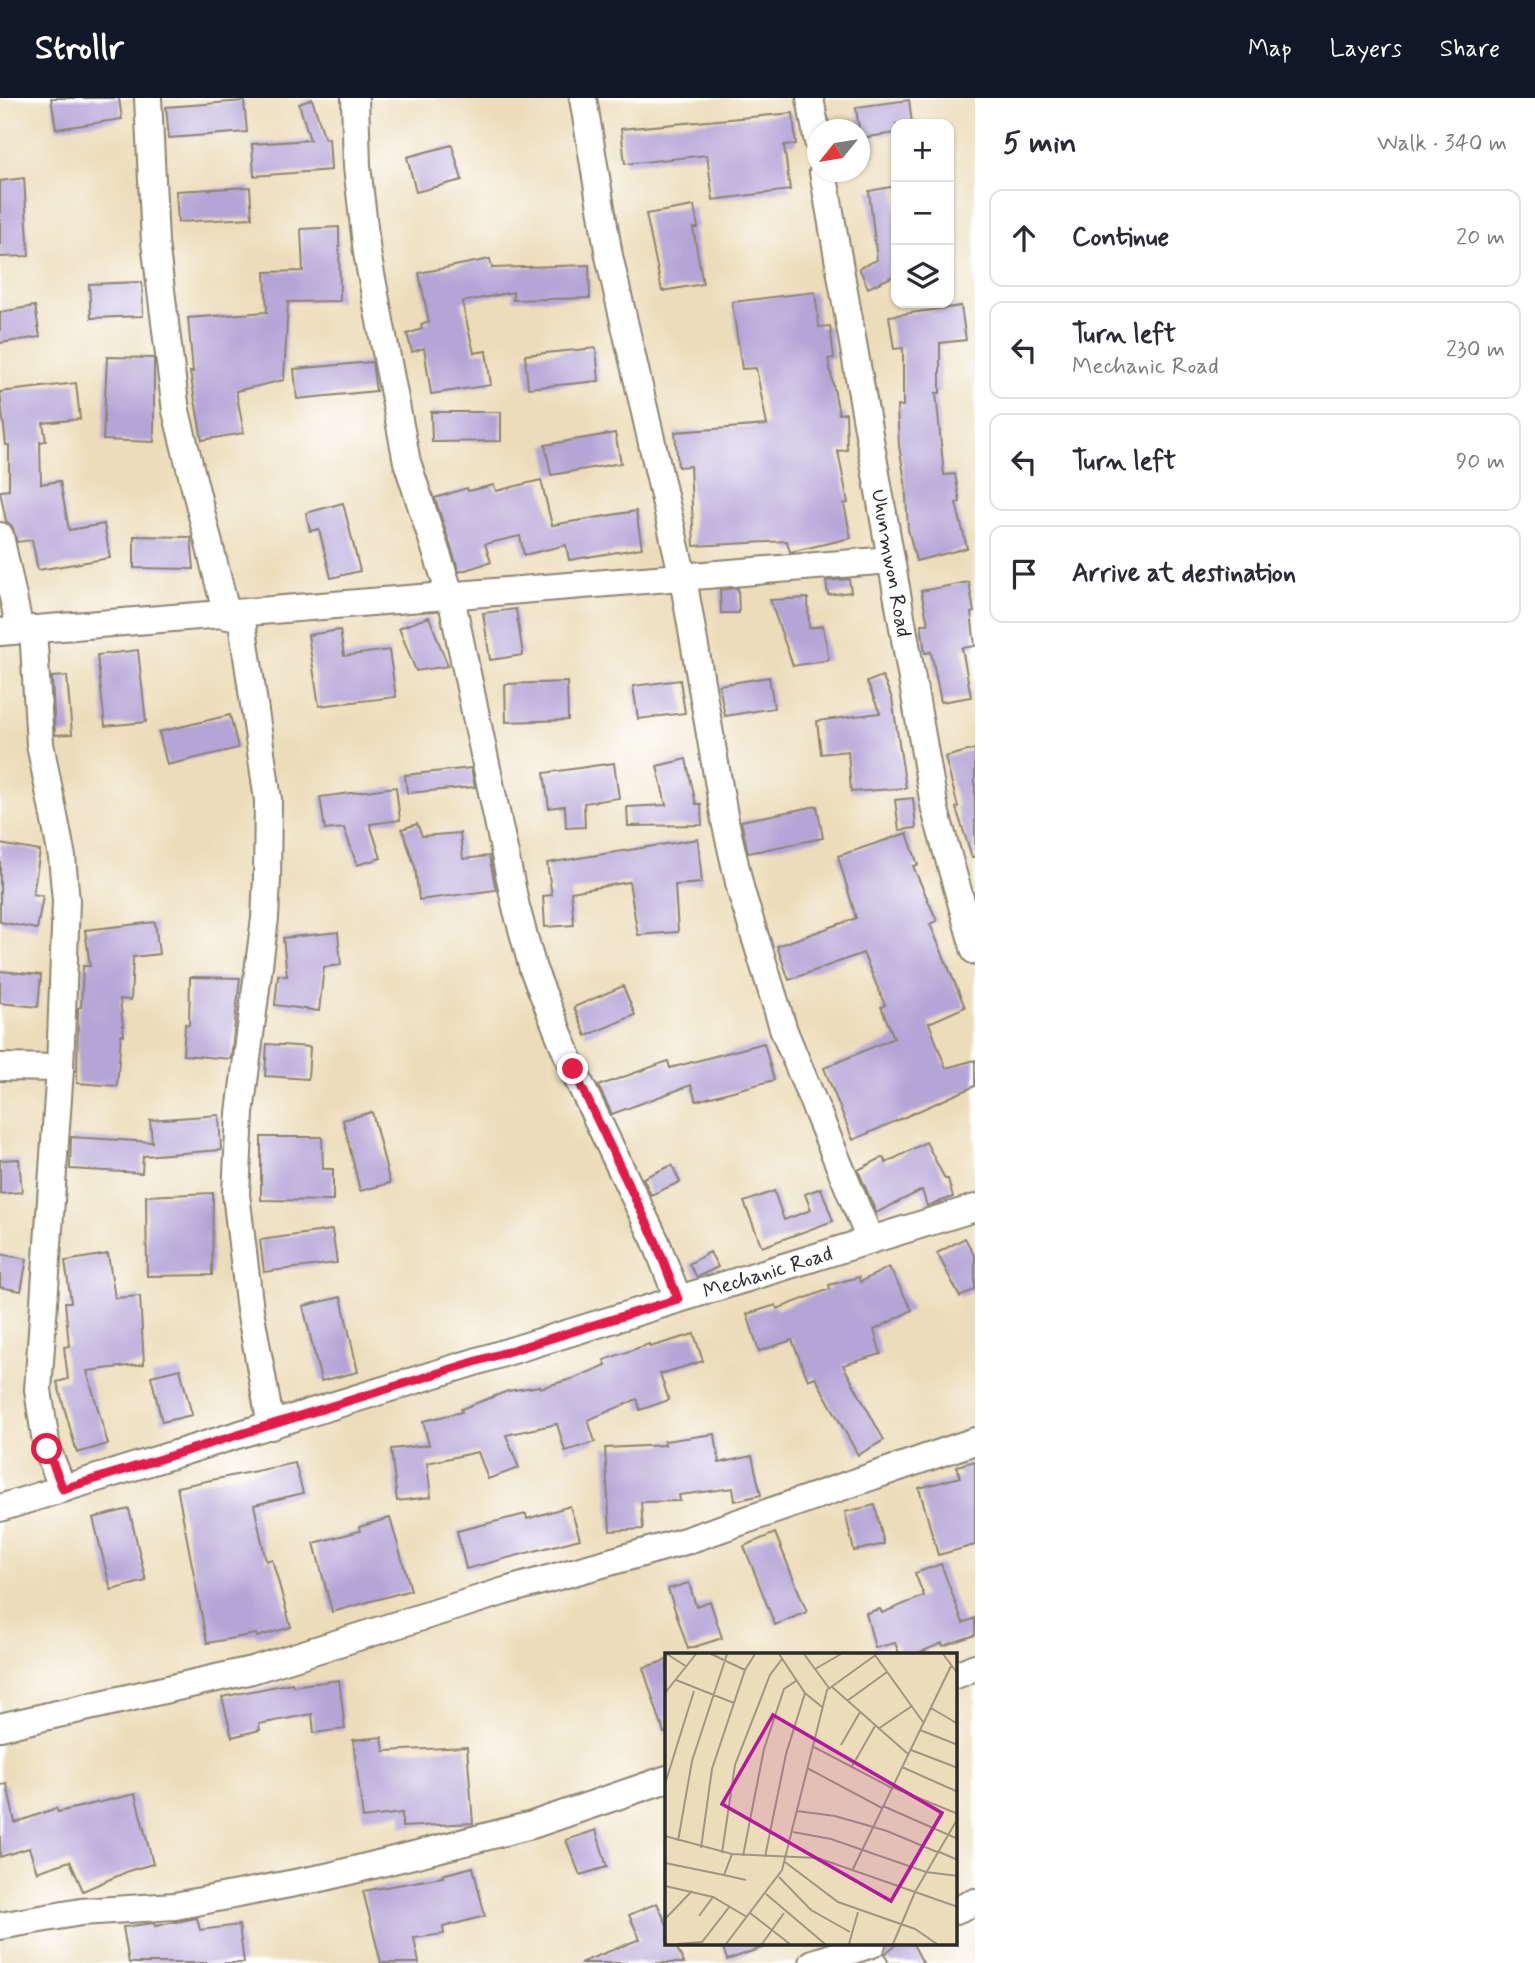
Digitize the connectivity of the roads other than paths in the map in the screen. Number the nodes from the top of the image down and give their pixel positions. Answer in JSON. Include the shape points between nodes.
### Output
{"nodes":[{"id":1,"x":148,"y":98,"type":"edge"},
{"id":2,"x":355,"y":98,"type":"edge"},
{"id":3,"x":583,"y":98,"type":"edge"},
{"id":4,"x":810,"y":98,"type":"edge"},
{"id":5,"x":813,"y":119,"type":"edge"},
{"id":6,"x":825,"y":182,"type":"edge"},
{"id":7,"x":0,"y":536,"type":"edge"},
{"id":8,"x":891,"y":560,"type":"junction"},
{"id":9,"x":684,"y":578,"type":"junction"},
{"id":10,"x":451,"y":597,"type":"junction"},
{"id":11,"x":234,"y":615,"type":"junction"},
{"id":12,"x":18,"y":630,"type":"edge"},
{"id":13,"x":975,"y":951,"type":"edge"},
{"id":14,"x":0,"y":1067,"type":"edge"},
{"id":15,"x":60,"y":1068,"type":"junction"},
{"id":16,"x":975,"y":1208,"type":"edge"},
{"id":17,"x":870,"y":1240,"type":"junction"},
{"id":18,"x":678,"y":1299,"type":"junction"},
{"id":19,"x":271,"y":1426,"type":"junction"},
{"id":20,"x":975,"y":1441,"type":"edge"},
{"id":21,"x":63,"y":1489,"type":"junction"},
{"id":22,"x":0,"y":1507,"type":"edge"},
{"id":23,"x":975,"y":1667,"type":"edge"},
{"id":24,"x":958,"y":1674,"type":"edge"},
{"id":25,"x":0,"y":1727,"type":"edge"},
{"id":26,"x":665,"y":1780,"type":"edge"},
{"id":27,"x":975,"y":1902,"type":"edge"},
{"id":28,"x":958,"y":1909,"type":"edge"},
{"id":29,"x":0,"y":1926,"type":"edge"},
{"id":30,"x":866,"y":1946,"type":"edge"},
{"id":31,"x":813,"y":1963,"type":"edge"}],
"edges":[{"from":1,"to":11,"type":"street","via":[[155,242],[176,411]]},
{"from":2,"to":10,"type":"street","via":[[357,166],[368,253],[407,462]]},
{"from":3,"to":9,"type":"street","via":[[609,256]]},
{"from":4,"to":5,"type":"street"},
{"from":6,"to":8,"type":"street","name":"Uhunmwon Road"},
{"from":7,"to":12,"type":"street"},
{"from":8,"to":9,"type":"street"},
{"from":8,"to":13,"type":"street","name":"Uhunmwon Road","via":[[935,810]]},
{"from":9,"to":10,"type":"street"},
{"from":9,"to":17,"type":"street","via":[[725,821],[760,958],[784,1031]]},
{"from":10,"to":11,"type":"street"},
{"from":10,"to":18,"type":"street","via":[[533,969],[573,1069],[656,1242]]},
{"from":11,"to":12,"type":"street"},
{"from":11,"to":19,"type":"street","via":[[268,800],[265,918],[240,1113],[236,1194]]},
{"from":12,"to":15,"type":"street","via":[[65,881]]},
{"from":14,"to":15,"type":"street"},
{"from":15,"to":21,"type":"street","via":[[38,1390],[47,1449]]},
{"from":16,"to":17,"type":"street","name":"Mechanic Road"},
{"from":17,"to":18,"type":"street","name":"Mechanic Road"},
{"from":18,"to":19,"type":"street","name":"Mechanic Road"},
{"from":19,"to":21,"type":"street","name":"Mechanic Road"},
{"from":20,"to":25,"type":"street","via":[[685,1541],[252,1670]]},
{"from":21,"to":22,"type":"street","name":"Mechanic Road"},
{"from":23,"to":24,"type":"street"},
{"from":26,"to":29,"type":"street","via":[[532,1825],[326,1877],[175,1906],[81,1912]]},
{"from":27,"to":28,"type":"street"},
{"from":30,"to":31,"type":"street"}]}
